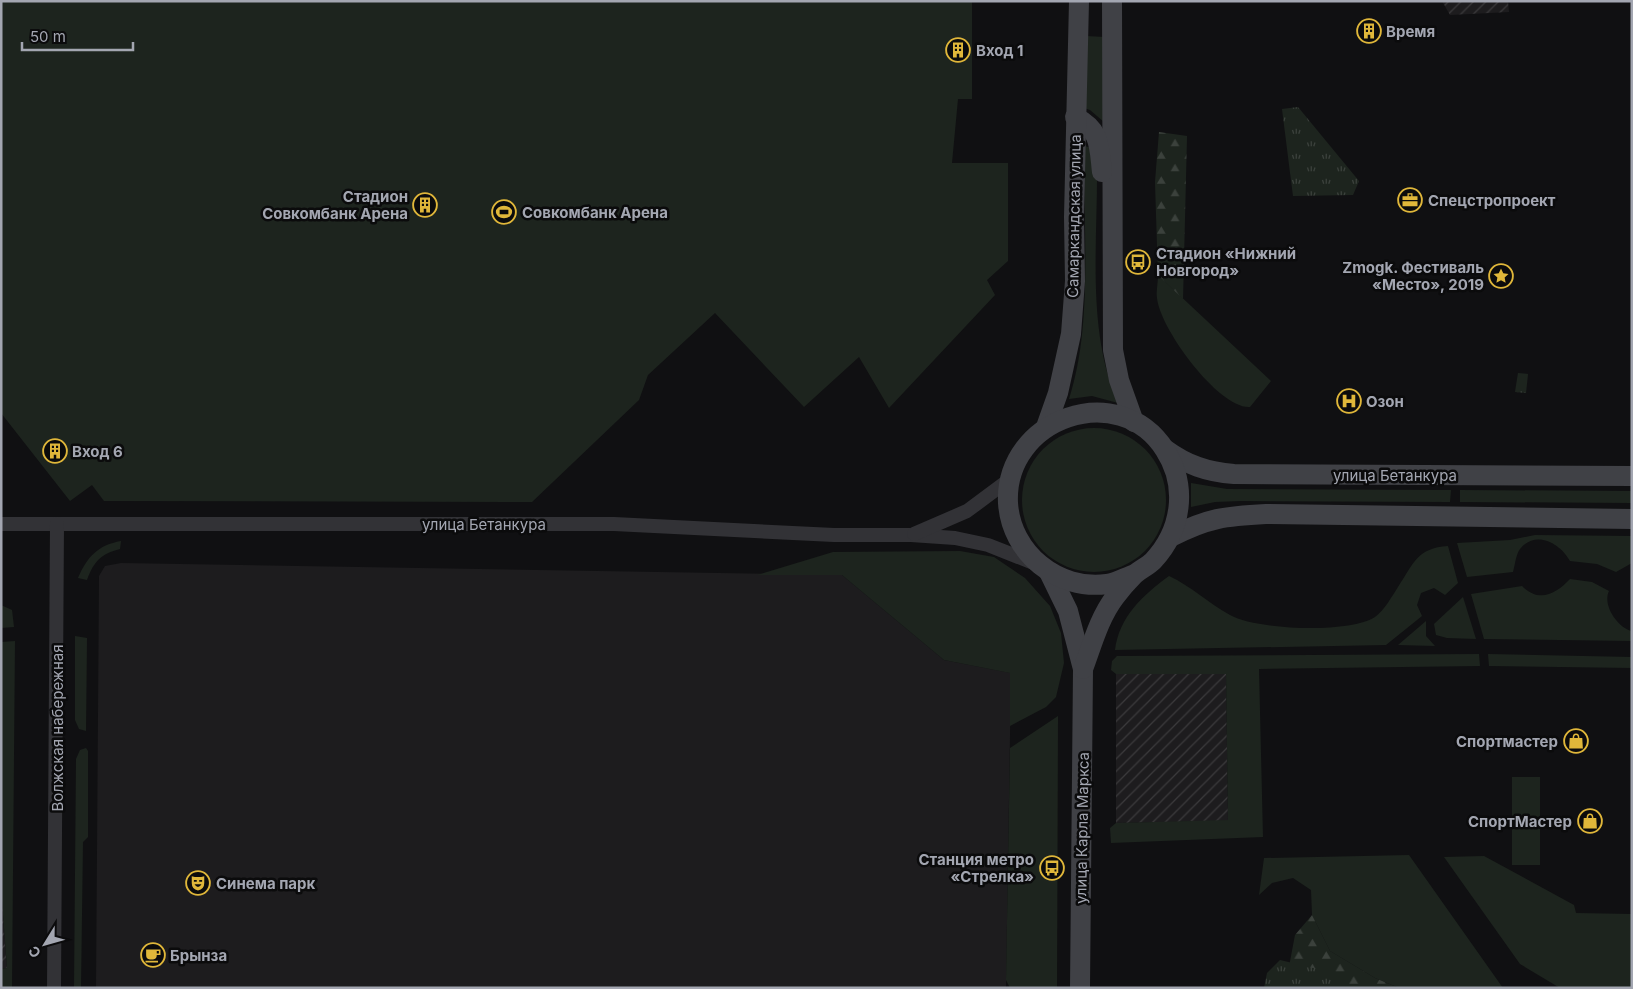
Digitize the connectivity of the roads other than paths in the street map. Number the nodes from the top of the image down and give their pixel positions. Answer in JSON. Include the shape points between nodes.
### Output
{"nodes":[{"id":1,"x":1079,"y":1,"type":"edge"},
{"id":2,"x":1112,"y":1,"type":"edge"},
{"id":3,"x":1075,"y":117,"type":"junction"},
{"id":4,"x":1113,"y":204,"type":"junction"},
{"id":5,"x":1134,"y":422,"type":"junction"},
{"id":6,"x":1046,"y":427,"type":"junction"},
{"id":7,"x":1164,"y":449,"type":"junction"},
{"id":8,"x":1632,"y":476,"type":"edge"},
{"id":9,"x":1010,"y":479,"type":"junction"},
{"id":10,"x":1632,"y":518,"type":"edge"},
{"id":11,"x":1,"y":524,"type":"edge"},
{"id":12,"x":57,"y":524,"type":"junction"},
{"id":13,"x":911,"y":535,"type":"junction"},
{"id":14,"x":1171,"y":537,"type":"junction"},
{"id":15,"x":1044,"y":569,"type":"junction"},
{"id":16,"x":1135,"y":574,"type":"junction"},
{"id":17,"x":1083,"y":669,"type":"junction"},
{"id":18,"x":54,"y":988,"type":"edge"},
{"id":19,"x":1080,"y":988,"type":"edge"}],
"edges":[{"from":1,"to":3,"type":"main road","name":"Самаркандская улица"},
{"from":2,"to":4,"type":"main road"},
{"from":3,"to":4,"type":"main road","via":[[1089,124],[1096,135],[1104,188]]},
{"from":3,"to":6,"type":"main road","name":"Самаркандская улица","via":[[1075,281],[1071,334],[1058,393]]},
{"from":4,"to":5,"type":"main road","via":[[1113,350],[1119,380]]},
{"from":5,"to":6,"type":"main road","via":[[1112,414],[1089,413],[1067,417]]},
{"from":5,"to":7,"type":"main road"},
{"from":6,"to":9,"type":"main road","via":[[1030,441]]},
{"from":7,"to":8,"type":"main road","name":"улица Бетанкура","via":[[1197,468],[1234,474]]},
{"from":7,"to":14,"type":"main road","via":[[1175,470],[1180,492],[1178,515]]},
{"from":9,"to":13,"type":"street","name":"улица Бетанкура","via":[[967,511]]},
{"from":9,"to":15,"type":"main road","via":[[1008,503],[1012,526],[1023,548]]},
{"from":10,"to":14,"type":"main road","via":[[1266,514],[1227,516],[1197,523]]},
{"from":11,"to":12,"type":"street"},
{"from":12,"to":13,"type":"street","name":"улица Бетанкура","via":[[614,524],[834,535]]},
{"from":12,"to":18,"type":"street","name":"Волжская набережная"},
{"from":13,"to":15,"type":"street","name":"улица Бетанкура","via":[[955,538],[988,545]]},
{"from":14,"to":16,"type":"main road","via":[[1152,563]]},
{"from":15,"to":16,"type":"main road","via":[[1077,583],[1107,584]]},
{"from":15,"to":17,"type":"main road","via":[[1068,611]]},
{"from":16,"to":17,"type":"main road","via":[[1114,597]]},
{"from":17,"to":19,"type":"main road","name":"улица Карла Маркса"}]}
